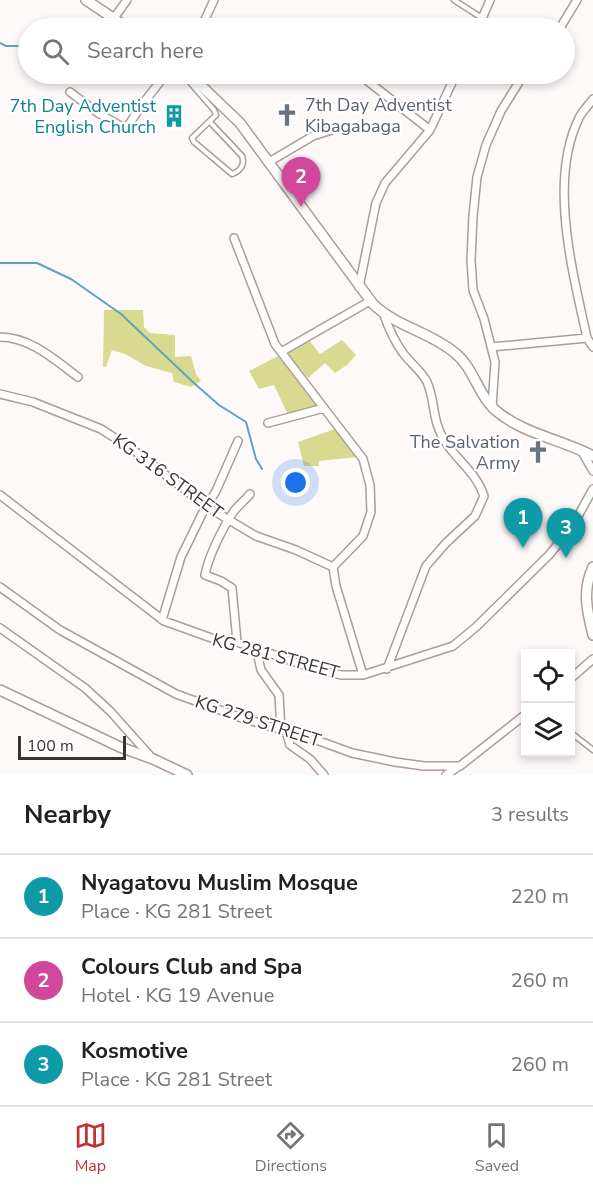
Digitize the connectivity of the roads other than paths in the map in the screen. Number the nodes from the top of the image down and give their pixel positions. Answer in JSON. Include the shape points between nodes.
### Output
{"nodes":[{"id":1,"x":86,"y":0,"type":"edge"},
{"id":2,"x":127,"y":0,"type":"edge"},
{"id":3,"x":214,"y":0,"type":"edge"},
{"id":4,"x":454,"y":0,"type":"edge"},
{"id":5,"x":490,"y":0,"type":"edge"},
{"id":6,"x":577,"y":0,"type":"edge"},
{"id":7,"x":111,"y":18,"type":"edge"},
{"id":8,"x":121,"y":18,"type":"edge"},
{"id":9,"x":206,"y":18,"type":"edge"},
{"id":10,"x":481,"y":18,"type":"edge"},
{"id":11,"x":483,"y":18,"type":"edge"},
{"id":12,"x":566,"y":18,"type":"edge"},
{"id":13,"x":158,"y":84,"type":"edge"},
{"id":14,"x":191,"y":84,"type":"edge"},
{"id":15,"x":199,"y":84,"type":"edge"},
{"id":16,"x":371,"y":84,"type":"edge"},
{"id":17,"x":451,"y":84,"type":"edge"},
{"id":18,"x":518,"y":84,"type":"edge"},
{"id":19,"x":70,"y":92,"type":"dead end"},
{"id":20,"x":593,"y":99,"type":"edge"},
{"id":21,"x":210,"y":122,"type":"junction"},
{"id":22,"x":332,"y":130,"type":"dead end"},
{"id":23,"x":430,"y":130,"type":"junction"},
{"id":24,"x":269,"y":162,"type":"junction"},
{"id":25,"x":234,"y":238,"type":"dead end"},
{"id":26,"x":359,"y":286,"type":"junction"},
{"id":27,"x":370,"y":301,"type":"junction"},
{"id":28,"x":384,"y":315,"type":"junction"},
{"id":29,"x":0,"y":336,"type":"edge"},
{"id":30,"x":586,"y":338,"type":"junction"},
{"id":31,"x":491,"y":347,"type":"junction"},
{"id":32,"x":593,"y":347,"type":"edge"},
{"id":33,"x":281,"y":352,"type":"junction"},
{"id":34,"x":78,"y":377,"type":"dead end"},
{"id":35,"x":0,"y":394,"type":"edge"},
{"id":36,"x":492,"y":407,"type":"junction"},
{"id":37,"x":324,"y":408,"type":"junction"},
{"id":38,"x":268,"y":423,"type":"dead end"},
{"id":39,"x":238,"y":441,"type":"dead end"},
{"id":40,"x":581,"y":449,"type":"junction"},
{"id":41,"x":593,"y":456,"type":"edge"},
{"id":42,"x":593,"y":471,"type":"edge"},
{"id":43,"x":593,"y":489,"type":"edge"},
{"id":44,"x":250,"y":494,"type":"dead end"},
{"id":45,"x":0,"y":495,"type":"edge"},
{"id":46,"x":206,"y":506,"type":"junction"},
{"id":47,"x":229,"y":520,"type":"junction"},
{"id":48,"x":333,"y":567,"type":"junction"},
{"id":49,"x":593,"y":567,"type":"edge"},
{"id":50,"x":0,"y":587,"type":"edge"},
{"id":51,"x":162,"y":620,"type":"junction"},
{"id":52,"x":0,"y":628,"type":"edge"},
{"id":53,"x":592,"y":628,"type":"edge"},
{"id":54,"x":237,"y":642,"type":"junction"},
{"id":55,"x":256,"y":648,"type":"junction"},
{"id":56,"x":593,"y":660,"type":"edge"},
{"id":57,"x":387,"y":669,"type":"junction"},
{"id":58,"x":363,"y":675,"type":"junction"},
{"id":59,"x":575,"y":675,"type":"edge"},
{"id":60,"x":0,"y":690,"type":"edge"},
{"id":61,"x":521,"y":717,"type":"edge"},
{"id":62,"x":284,"y":730,"type":"junction"},
{"id":63,"x":575,"y":736,"type":"edge"},
{"id":64,"x":593,"y":750,"type":"edge"},
{"id":65,"x":153,"y":759,"type":"junction"},
{"id":66,"x":460,"y":766,"type":"junction"},
{"id":67,"x":187,"y":775,"type":"edge"},
{"id":68,"x":324,"y":775,"type":"edge"},
{"id":69,"x":446,"y":775,"type":"edge"}],
"edges":[{"from":1,"to":7,"type":"main road"},
{"from":2,"to":8,"type":"street"},
{"from":3,"to":9,"type":"street"},
{"from":4,"to":10,"type":"lane"},
{"from":5,"to":11,"type":"street"},
{"from":6,"to":12,"type":"street"},
{"from":13,"to":19,"type":"street","via":[[126,129]]},
{"from":14,"to":21,"type":"lane","via":[[214,110],[216,115]]},
{"from":15,"to":24,"type":"main road","via":[[240,123]]},
{"from":16,"to":23,"type":"street"},
{"from":17,"to":23,"type":"street"},
{"from":18,"to":31,"type":"street","via":[[486,145],[477,177],[471,260],[473,290]]},
{"from":20,"to":30,"type":"street","via":[[572,138],[564,210]]},
{"from":21,"to":21,"type":"lane","via":[[242,156],[242,166],[236,173],[232,174],[194,142],[192,138]]},
{"from":22,"to":24,"type":"street","via":[[313,136]]},
{"from":23,"to":26,"type":"street","via":[[385,183],[371,222]]},
{"from":24,"to":26,"type":"main road"},
{"from":25,"to":33,"type":"street"},
{"from":26,"to":27,"type":"main road"},
{"from":27,"to":28,"type":"main road"},
{"from":27,"to":33,"type":"street"},
{"from":28,"to":36,"type":"main road","via":[[457,354]]},
{"from":28,"to":57,"type":"street","via":[[404,354],[427,382],[435,422],[446,443],[474,476],[484,496],[475,516],[426,566]]},
{"from":29,"to":34,"type":"street","via":[[20,339]]},
{"from":30,"to":31,"type":"street"},
{"from":30,"to":32,"type":"street"},
{"from":31,"to":36,"type":"street","via":[[495,362]]},
{"from":33,"to":37,"type":"street"},
{"from":35,"to":46,"type":"street","name":"KG 316 STREET","via":[[33,402],[101,429]]},
{"from":36,"to":40,"type":"main road","via":[[544,437]]},
{"from":37,"to":38,"type":"street"},
{"from":37,"to":48,"type":"street","via":[[363,459],[370,485],[371,512],[363,536]]},
{"from":39,"to":46,"type":"street"},
{"from":40,"to":41,"type":"main road"},
{"from":40,"to":42,"type":"street"},
{"from":43,"to":57,"type":"street","name":"KG 281 STREET","via":[[572,526],[549,555],[476,627],[453,646]]},
{"from":44,"to":47,"type":"street"},
{"from":45,"to":51,"type":"street","name":"KG 281 STREET"},
{"from":46,"to":47,"type":"street","name":"KG 316 STREET"},
{"from":46,"to":51,"type":"street","via":[[181,557]]},
{"from":47,"to":48,"type":"street","name":"KG 316 STREET","via":[[256,536]]},
{"from":47,"to":54,"type":"street","via":[[205,575],[232,588]]},
{"from":48,"to":58,"type":"street"},
{"from":49,"to":53,"type":"main road","via":[[586,591]]},
{"from":50,"to":62,"type":"street","name":"KG 279 STREET","via":[[60,630],[160,686]]},
{"from":51,"to":54,"type":"street","name":"KG 281 STREET","via":[[217,640]]},
{"from":52,"to":65,"type":"street","via":[[85,688]]},
{"from":54,"to":55,"type":"street","name":"KG 281 STREET"},
{"from":55,"to":58,"type":"street","name":"KG 281 STREET","via":[[312,668]]},
{"from":55,"to":62,"type":"street","via":[[261,670],[279,695]]},
{"from":56,"to":59,"type":"street"},
{"from":57,"to":58,"type":"street","name":"KG 281 STREET"},
{"from":60,"to":65,"type":"main road"},
{"from":61,"to":66,"type":"street"},
{"from":62,"to":66,"type":"street","name":"KG 279 STREET","via":[[352,753],[395,762]]},
{"from":62,"to":68,"type":"street","via":[[290,745]]},
{"from":63,"to":64,"type":"lane"},
{"from":65,"to":67,"type":"main road"},
{"from":66,"to":69,"type":"street"}]}
